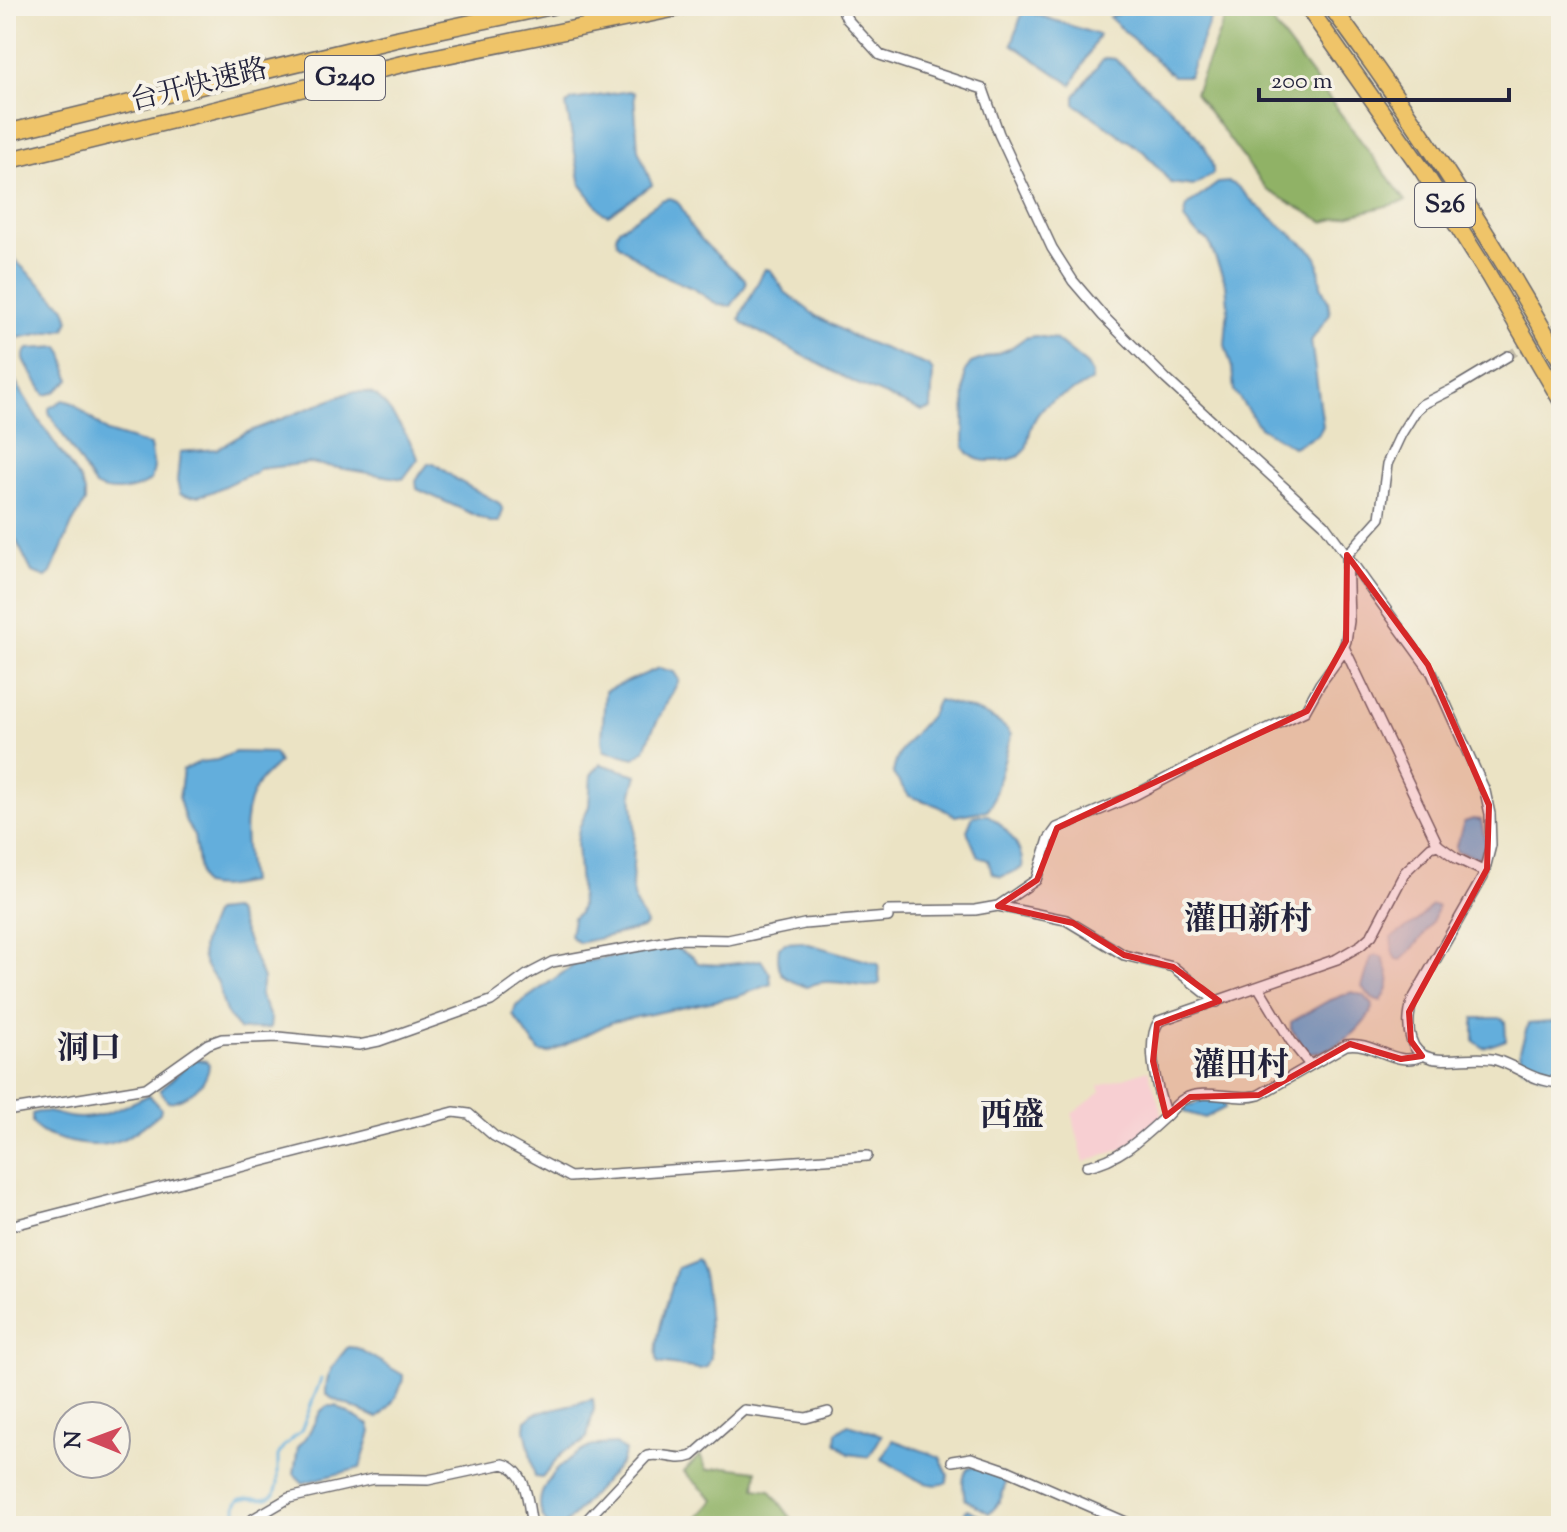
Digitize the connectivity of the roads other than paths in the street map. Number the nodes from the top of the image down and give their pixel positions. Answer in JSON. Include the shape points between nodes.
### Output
{"nodes":[{"id":1,"x":552,"y":6,"type":"edge"},
{"id":2,"x":687,"y":6,"type":"edge"},
{"id":3,"x":841,"y":6,"type":"edge"},
{"id":4,"x":1331,"y":6,"type":"edge"},
{"id":5,"x":1311,"y":12,"type":"edge"},
{"id":6,"x":6,"y":133,"type":"edge"},
{"id":7,"x":6,"y":161,"type":"edge"},
{"id":8,"x":1508,"y":356,"type":"tunnel mouth"},
{"id":9,"x":1561,"y":361,"type":"edge"},
{"id":10,"x":1561,"y":400,"type":"edge"},
{"id":11,"x":1347,"y":555,"type":"junction"},
{"id":12,"x":1344,"y":647,"type":"junction"},
{"id":13,"x":1438,"y":845,"type":"junction"},
{"id":14,"x":1485,"y":872,"type":"junction"},
{"id":15,"x":998,"y":906,"type":"junction"},
{"id":16,"x":1259,"y":988,"type":"junction"},
{"id":17,"x":1217,"y":1002,"type":"junction"},
{"id":18,"x":1422,"y":1056,"type":"junction"},
{"id":19,"x":1310,"y":1065,"type":"junction"},
{"id":20,"x":1561,"y":1083,"type":"edge"},
{"id":21,"x":6,"y":1111,"type":"edge"},
{"id":22,"x":1166,"y":1116,"type":"junction"},
{"id":23,"x":867,"y":1156,"type":"dead end"},
{"id":24,"x":1087,"y":1166,"type":"dead end"},
{"id":25,"x":6,"y":1227,"type":"edge"},
{"id":26,"x":828,"y":1412,"type":"dead end"},
{"id":27,"x":952,"y":1461,"type":"dead end"},
{"id":28,"x":250,"y":1526,"type":"edge"},
{"id":29,"x":532,"y":1526,"type":"edge"},
{"id":30,"x":581,"y":1526,"type":"edge"},
{"id":31,"x":1135,"y":1526,"type":"edge"}],
"edges":[{"from":1,"to":6,"type":"highway","name":"台开快速路","number":"G240"},
{"from":2,"to":7,"type":"highway","name":"台开快速路","number":"G240","via":[[402,64]]},
{"from":3,"to":11,"type":"street","via":[[880,55],[983,89],[1052,248],[1073,281],[1166,379],[1324,524]]},
{"from":4,"to":9,"type":"highway","number":"S26","via":[[1439,160]]},
{"from":5,"to":10,"type":"highway","number":"S26","via":[[1448,210]]},
{"from":8,"to":11,"type":"street","via":[[1416,410],[1387,464],[1380,518]]},
{"from":11,"to":12,"type":"street","via":[[1349,621]]},
{"from":11,"to":14,"type":"street","via":[[1428,665],[1485,791],[1491,845]]},
{"from":12,"to":13,"type":"street"},
{"from":12,"to":15,"type":"street","via":[[1305,711],[1057,828],[1038,878]]},
{"from":13,"to":14,"type":"street"},
{"from":13,"to":16,"type":"street","via":[[1405,872],[1367,941],[1337,959]]},
{"from":14,"to":18,"type":"street","via":[[1412,1001],[1409,1031]]},
{"from":15,"to":17,"type":"street","via":[[1066,920],[1124,955],[1173,967]]},
{"from":15,"to":21,"type":"street","via":[[804,924],[728,940],[679,939],[552,962],[491,1001],[379,1041],[359,1045],[278,1037],[222,1039],[143,1089]]},
{"from":16,"to":17,"type":"street"},
{"from":16,"to":19,"type":"street"},
{"from":17,"to":22,"type":"street","via":[[1157,1024],[1153,1061]]},
{"from":18,"to":19,"type":"street","via":[[1401,1059],[1357,1043]]},
{"from":18,"to":20,"type":"street","via":[[1487,1058],[1540,1081]]},
{"from":19,"to":22,"type":"street","via":[[1259,1095],[1190,1097]]},
{"from":22,"to":24,"type":"street","via":[[1116,1157]]},
{"from":23,"to":25,"type":"street","via":[[570,1177],[494,1136],[469,1114],[454,1112]]},
{"from":26,"to":30,"type":"street","via":[[806,1418],[744,1410],[692,1456],[647,1456]]},
{"from":27,"to":31,"type":"street","via":[[971,1458],[1009,1471]]},
{"from":28,"to":29,"type":"street","via":[[289,1498],[373,1479],[428,1480],[503,1464],[520,1476]]}]}
